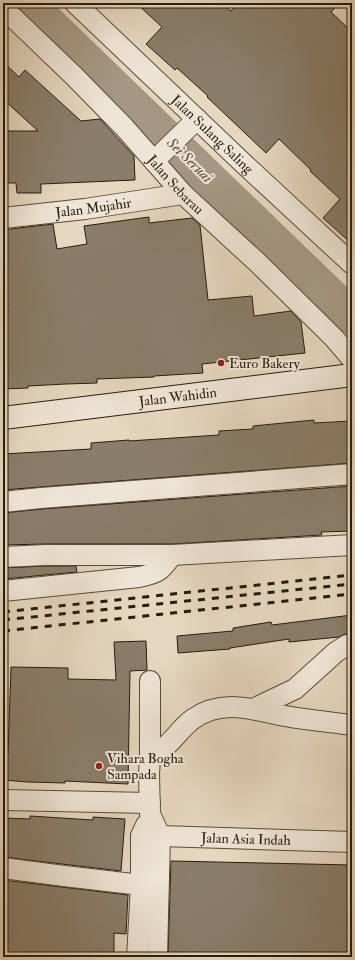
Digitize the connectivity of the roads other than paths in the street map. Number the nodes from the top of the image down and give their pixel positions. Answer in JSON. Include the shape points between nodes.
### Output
{"nodes":[{"id":1,"x":75,"y":3,"type":"edge"},
{"id":2,"x":3,"y":8,"type":"edge"},
{"id":3,"x":194,"y":122,"type":"junction"},
{"id":4,"x":159,"y":157,"type":"junction"},
{"id":5,"x":183,"y":194,"type":"junction"},
{"id":6,"x":3,"y":218,"type":"edge"},
{"id":7,"x":352,"y":264,"type":"edge"},
{"id":8,"x":352,"y":359,"type":"edge"},
{"id":9,"x":352,"y":375,"type":"edge"},
{"id":10,"x":3,"y":418,"type":"edge"},
{"id":11,"x":352,"y":474,"type":"edge"},
{"id":12,"x":3,"y":502,"type":"edge"},
{"id":13,"x":352,"y":545,"type":"edge"},
{"id":14,"x":172,"y":555,"type":"junction"},
{"id":15,"x":3,"y":557,"type":"edge"},
{"id":16,"x":3,"y":591,"type":"edge"},
{"id":17,"x":352,"y":644,"type":"edge"},
{"id":18,"x":150,"y":681,"type":"dead end"},
{"id":19,"x":253,"y":709,"type":"junction"},
{"id":20,"x":352,"y":725,"type":"edge"},
{"id":21,"x":150,"y":757,"type":"junction"},
{"id":22,"x":3,"y":800,"type":"edge"},
{"id":23,"x":150,"y":808,"type":"junction"},
{"id":24,"x":150,"y":836,"type":"junction"},
{"id":25,"x":352,"y":842,"type":"edge"},
{"id":26,"x":3,"y":868,"type":"edge"},
{"id":27,"x":141,"y":884,"type":"junction"},
{"id":28,"x":137,"y":957,"type":"edge"},
{"id":29,"x":157,"y":957,"type":"edge"}],
"edges":[{"from":1,"to":3,"type":"street","name":"Jalan Sulang Saling"},
{"from":2,"to":4,"type":"street","name":"Jalan Sebarau","via":[[118,121]]},
{"from":3,"to":4,"type":"street"},
{"from":3,"to":7,"type":"street","name":"Jalan Sulang Saling"},
{"from":4,"to":5,"type":"street","name":"Jalan Sebarau"},
{"from":5,"to":6,"type":"street","name":"Jalan Mujahir"},
{"from":5,"to":8,"type":"street","name":"Jalan Sebarau","via":[[259,264]]},
{"from":9,"to":10,"type":"street","name":"Jalan Wahidin"},
{"from":11,"to":12,"type":"street"},
{"from":13,"to":14,"type":"street"},
{"from":14,"to":15,"type":"street"},
{"from":14,"to":16,"type":"street","via":[[164,568],[149,575]]},
{"from":17,"to":19,"type":"street","via":[[336,652],[295,689]]},
{"from":18,"to":21,"type":"street"},
{"from":19,"to":20,"type":"street"},
{"from":19,"to":21,"type":"street","via":[[230,707],[211,710],[193,719],[167,745]]},
{"from":21,"to":23,"type":"street"},
{"from":22,"to":23,"type":"street"},
{"from":23,"to":24,"type":"street"},
{"from":24,"to":25,"type":"street","name":"Jalan Asia Indah"},
{"from":24,"to":27,"type":"street"},
{"from":24,"to":29,"type":"street"},
{"from":26,"to":27,"type":"street"},
{"from":27,"to":28,"type":"street"}]}
